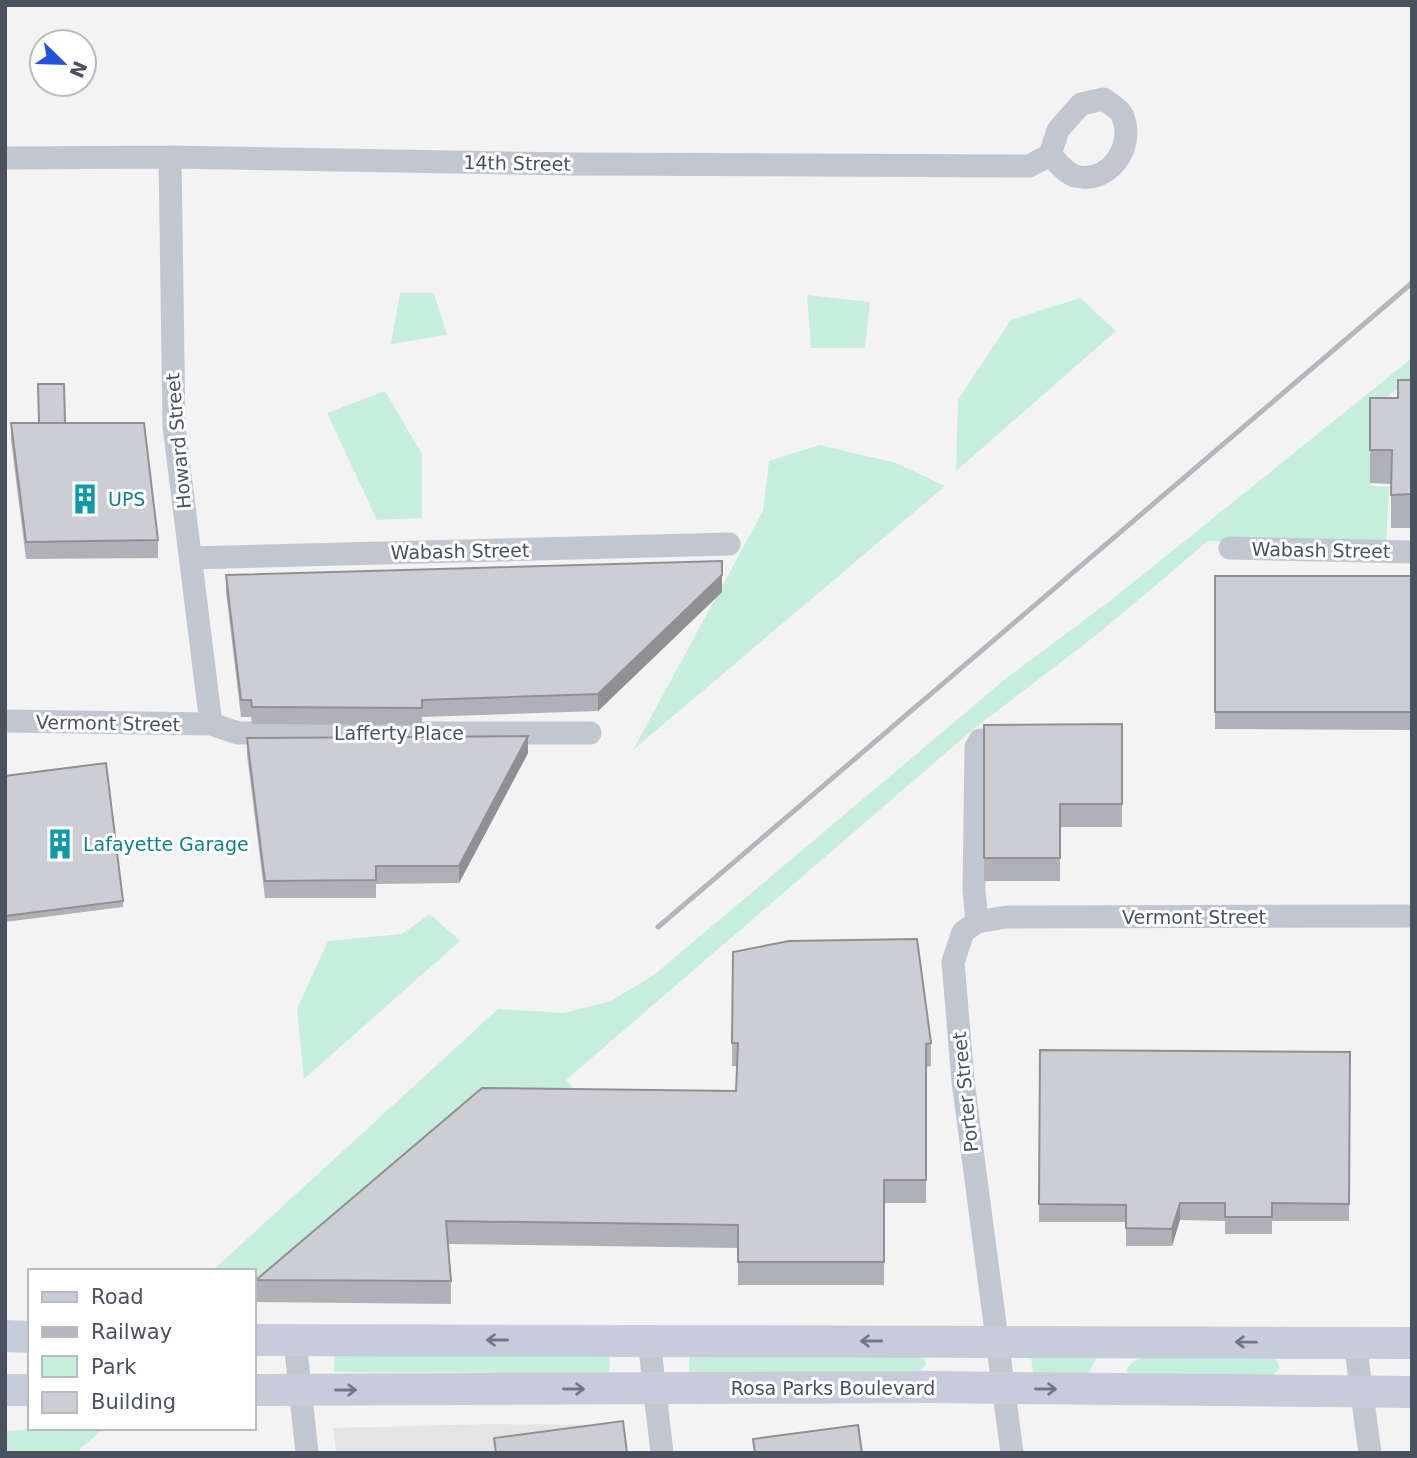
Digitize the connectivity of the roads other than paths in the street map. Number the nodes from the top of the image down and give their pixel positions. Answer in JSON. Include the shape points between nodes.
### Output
{"nodes":[{"id":1,"x":1050,"y":155,"type":"dead end"},
{"id":2,"x":170,"y":157,"type":"junction"},
{"id":3,"x":5,"y":158,"type":"edge"},
{"id":4,"x":729,"y":544,"type":"dead end"},
{"id":5,"x":1230,"y":548,"type":"dead end"},
{"id":6,"x":1412,"y":552,"type":"edge"},
{"id":7,"x":191,"y":558,"type":"junction"},
{"id":8,"x":5,"y":721,"type":"edge"},
{"id":9,"x":211,"y":724,"type":"junction"},
{"id":10,"x":590,"y":733,"type":"dead end"},
{"id":11,"x":980,"y":740,"type":"dead end"},
{"id":12,"x":1412,"y":916,"type":"edge"},
{"id":13,"x":977,"y":922,"type":"junction"},
{"id":14,"x":5,"y":1336,"type":"edge"},
{"id":15,"x":28,"y":1337,"type":"edge"},
{"id":16,"x":256,"y":1340,"type":"edge"},
{"id":17,"x":295,"y":1340,"type":"junction"},
{"id":18,"x":649,"y":1340,"type":"junction"},
{"id":19,"x":925,"y":1341,"type":"junction"},
{"id":20,"x":995,"y":1341,"type":"junction"},
{"id":21,"x":1147,"y":1341,"type":"junction"},
{"id":22,"x":1293,"y":1343,"type":"junction"},
{"id":23,"x":1355,"y":1343,"type":"junction"},
{"id":24,"x":1412,"y":1343,"type":"edge"},
{"id":25,"x":1412,"y":1361,"type":"edge"},
{"id":26,"x":1412,"y":1376,"type":"edge"},
{"id":27,"x":930,"y":1387,"type":"junction"},
{"id":28,"x":653,"y":1389,"type":"junction"},
{"id":29,"x":1003,"y":1389,"type":"junction"},
{"id":30,"x":1105,"y":1389,"type":"junction"},
{"id":31,"x":5,"y":1390,"type":"edge"},
{"id":32,"x":28,"y":1390,"type":"edge"},
{"id":33,"x":256,"y":1390,"type":"edge"},
{"id":34,"x":299,"y":1390,"type":"junction"},
{"id":35,"x":1297,"y":1391,"type":"junction"},
{"id":36,"x":1362,"y":1392,"type":"junction"},
{"id":37,"x":1412,"y":1392,"type":"edge"},
{"id":38,"x":307,"y":1453,"type":"edge"},
{"id":39,"x":662,"y":1453,"type":"edge"},
{"id":40,"x":1012,"y":1453,"type":"edge"},
{"id":41,"x":1370,"y":1453,"type":"edge"}],
"edges":[{"from":1,"to":2,"type":"street","name":"14th Street","via":[[1029,166]]},
{"from":2,"to":3,"type":"street","name":"14th Street"},
{"from":2,"to":7,"type":"street","name":"Howard Street","via":[[174,426]]},
{"from":4,"to":7,"type":"street","name":"Wabash Street"},
{"from":5,"to":6,"type":"street","name":"Wabash Street"},
{"from":7,"to":9,"type":"street","name":"Howard Street"},
{"from":8,"to":9,"type":"street","name":"Vermont Street"},
{"from":9,"to":10,"type":"street","name":"Lafferty Place","via":[[238,733]]},
{"from":11,"to":13,"type":"street","via":[[976,747]]},
{"from":12,"to":13,"type":"street","name":"Vermont Street","via":[[1006,917]]},
{"from":13,"to":20,"type":"street","name":"Porter Street","via":[[963,932],[953,962],[962,1081]]},
{"from":14,"to":15,"type":"main road"},
{"from":16,"to":17,"type":"main road"},
{"from":18,"to":17,"type":"main road","one_way":true},
{"from":17,"to":34,"type":"street"},
{"from":19,"to":18,"type":"main road","one_way":true},
{"from":18,"to":28,"type":"street"},
{"from":19,"to":20,"type":"main road"},
{"from":19,"to":27,"type":"main road","via":[[934,1347],[938,1359]]},
{"from":20,"to":21,"type":"main road"},
{"from":20,"to":29,"type":"street","name":"Porter Street"},
{"from":22,"to":21,"type":"main road","one_way":true},
{"from":21,"to":30,"type":"main road","via":[[1121,1354],[1108,1374]]},
{"from":22,"to":23,"type":"main road"},
{"from":22,"to":35,"type":"main road","via":[[1305,1366]]},
{"from":23,"to":24,"type":"main road"},
{"from":23,"to":36,"type":"street"},
{"from":25,"to":26,"type":"main road"},
{"from":27,"to":28,"type":"main road","name":"Rosa Parks Boulevard"},
{"from":27,"to":29,"type":"main road","name":"Rosa Parks Boulevard"},
{"from":34,"to":28,"type":"main road","name":"Rosa Parks Boulevard","one_way":true},
{"from":28,"to":39,"type":"street"},
{"from":29,"to":30,"type":"main road","name":"Rosa Parks Boulevard","one_way":true},
{"from":29,"to":40,"type":"street","name":"Porter Street"},
{"from":30,"to":35,"type":"main road","name":"Rosa Parks Boulevard"},
{"from":31,"to":32,"type":"main road"},
{"from":33,"to":34,"type":"main road","name":"Rosa Parks Boulevard"},
{"from":34,"to":38,"type":"street"},
{"from":35,"to":36,"type":"main road","name":"Rosa Parks Boulevard"},
{"from":36,"to":37,"type":"main road","name":"Rosa Parks Boulevard"},
{"from":36,"to":41,"type":"street"}]}
